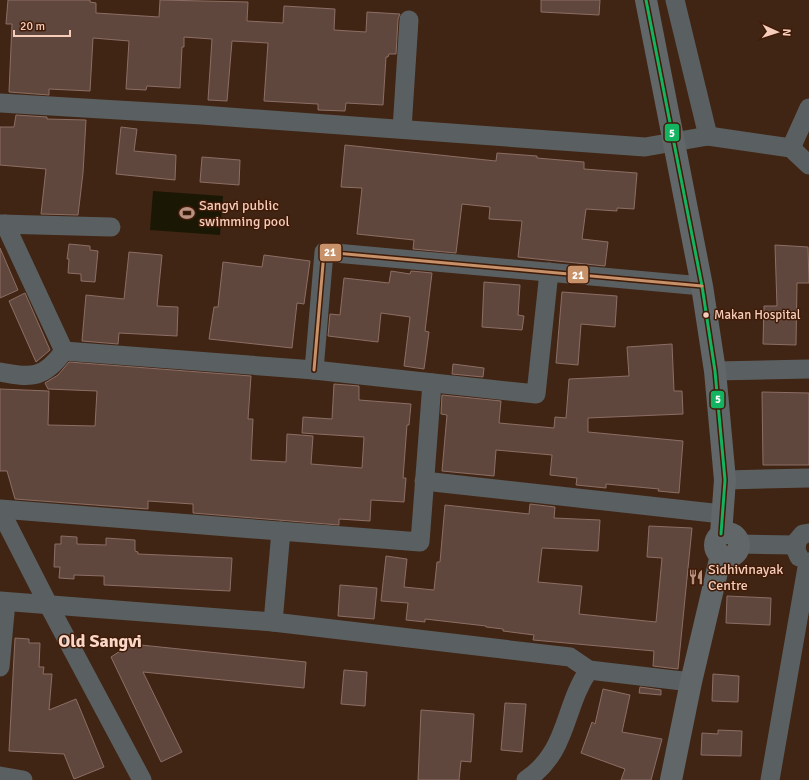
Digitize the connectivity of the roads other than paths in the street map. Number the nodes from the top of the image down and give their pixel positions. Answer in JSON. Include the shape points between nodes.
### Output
{"nodes":[{"id":1,"x":646,"y":0,"type":"edge"},
{"id":2,"x":675,"y":0,"type":"edge"},
{"id":3,"x":409,"y":20,"type":"dead end"},
{"id":4,"x":0,"y":103,"type":"edge"},
{"id":5,"x":809,"y":108,"type":"edge"},
{"id":6,"x":402,"y":129,"type":"junction"},
{"id":7,"x":708,"y":136,"type":"junction"},
{"id":8,"x":674,"y":141,"type":"junction"},
{"id":9,"x":791,"y":148,"type":"junction"},
{"id":10,"x":809,"y":165,"type":"edge"},
{"id":11,"x":2,"y":224,"type":"edge"},
{"id":12,"x":111,"y":227,"type":"dead end"},
{"id":13,"x":549,"y":272,"type":"junction"},
{"id":14,"x":702,"y":286,"type":"junction"},
{"id":15,"x":64,"y":351,"type":"junction"},
{"id":16,"x":809,"y":369,"type":"edge"},
{"id":17,"x":314,"y":370,"type":"junction"},
{"id":18,"x":715,"y":371,"type":"junction"},
{"id":19,"x":0,"y":372,"type":"edge"},
{"id":20,"x":432,"y":383,"type":"junction"},
{"id":21,"x":809,"y":478,"type":"edge"},
{"id":22,"x":725,"y":480,"type":"junction"},
{"id":23,"x":424,"y":482,"type":"junction"},
{"id":24,"x":0,"y":510,"type":"edge"},
{"id":25,"x":281,"y":531,"type":"junction"},
{"id":26,"x":726,"y":537,"type":"junction"},
{"id":27,"x":802,"y":539,"type":"edge"},
{"id":28,"x":809,"y":562,"type":"edge"},
{"id":29,"x":3,"y":601,"type":"edge"},
{"id":30,"x":48,"y":604,"type":"junction"},
{"id":31,"x":273,"y":622,"type":"junction"},
{"id":32,"x":0,"y":667,"type":"edge"},
{"id":33,"x":589,"y":670,"type":"junction"},
{"id":34,"x":691,"y":682,"type":"junction"},
{"id":35,"x":0,"y":776,"type":"edge"},
{"id":36,"x":674,"y":779,"type":"edge"},
{"id":37,"x":23,"y":780,"type":"edge"},
{"id":38,"x":142,"y":780,"type":"edge"},
{"id":39,"x":526,"y":780,"type":"edge"},
{"id":40,"x":770,"y":780,"type":"edge"}],
"edges":[{"from":1,"to":8,"type":"main road"},
{"from":2,"to":7,"type":"street"},
{"from":3,"to":6,"type":"street"},
{"from":4,"to":6,"type":"street"},
{"from":5,"to":9,"type":"street"},
{"from":6,"to":8,"type":"street","via":[[645,148]]},
{"from":7,"to":8,"type":"street"},
{"from":7,"to":9,"type":"street"},
{"from":8,"to":14,"type":"main road"},
{"from":9,"to":10,"type":"street"},
{"from":11,"to":12,"type":"street"},
{"from":11,"to":15,"type":"street"},
{"from":13,"to":14,"type":"street"},
{"from":13,"to":17,"type":"street","via":[[324,252]]},
{"from":13,"to":20,"type":"street","via":[[536,394]]},
{"from":14,"to":18,"type":"main road"},
{"from":15,"to":17,"type":"street"},
{"from":15,"to":19,"type":"street","via":[[55,364],[35,375]]},
{"from":16,"to":18,"type":"street"},
{"from":17,"to":20,"type":"street"},
{"from":18,"to":22,"type":"main road"},
{"from":20,"to":23,"type":"street"},
{"from":21,"to":22,"type":"street"},
{"from":22,"to":26,"type":"main road"},
{"from":23,"to":25,"type":"street","via":[[420,542]]},
{"from":23,"to":26,"type":"street"},
{"from":24,"to":25,"type":"street"},
{"from":24,"to":30,"type":"street"},
{"from":25,"to":31,"type":"street"},
{"from":26,"to":27,"type":"street"},
{"from":26,"to":34,"type":"main road"},
{"from":27,"to":28,"type":"street","via":[[797,555]]},
{"from":28,"to":40,"type":"street"},
{"from":29,"to":30,"type":"street"},
{"from":29,"to":32,"type":"street"},
{"from":30,"to":31,"type":"street"},
{"from":30,"to":38,"type":"street"},
{"from":31,"to":33,"type":"street","via":[[570,657]]},
{"from":33,"to":34,"type":"street"},
{"from":33,"to":39,"type":"street","via":[[580,683],[566,726],[553,752],[535,774]]},
{"from":34,"to":36,"type":"main road"},
{"from":35,"to":37,"type":"street"}]}
